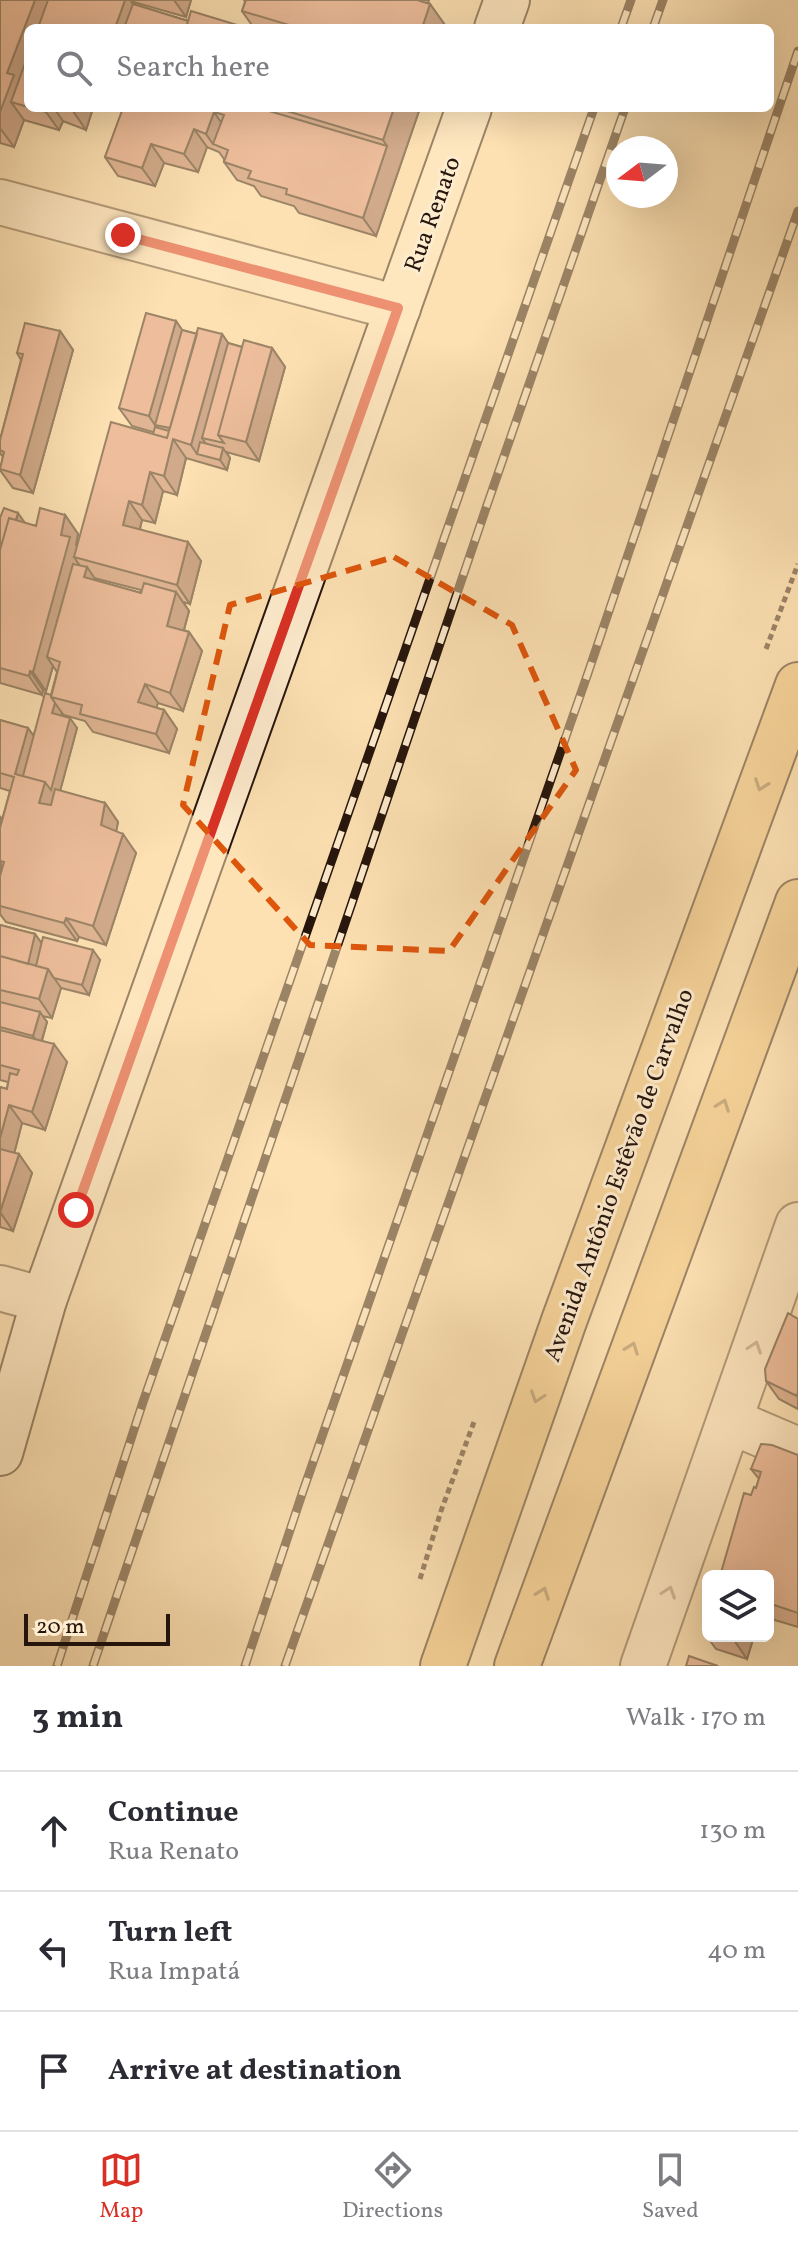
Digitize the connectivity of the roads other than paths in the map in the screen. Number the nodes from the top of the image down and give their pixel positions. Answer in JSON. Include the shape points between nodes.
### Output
{"nodes":[{"id":1,"x":507,"y":0,"type":"edge"},
{"id":2,"x":498,"y":24,"type":"edge"},
{"id":3,"x":468,"y":112,"type":"edge"},
{"id":4,"x":0,"y":202,"type":"edge"},
{"id":5,"x":398,"y":308,"type":"junction"},
{"id":6,"x":798,"y":685,"type":"edge"},
{"id":7,"x":798,"y":902,"type":"edge"},
{"id":8,"x":798,"y":1225,"type":"edge"},
{"id":9,"x":0,"y":1288,"type":"edge"},
{"id":10,"x":44,"y":1300,"type":"junction"},
{"id":11,"x":730,"y":1421,"type":"junction"},
{"id":12,"x":798,"y":1450,"type":"edge"},
{"id":13,"x":0,"y":1453,"type":"edge"},
{"id":14,"x":443,"y":1666,"type":"edge"},
{"id":15,"x":517,"y":1666,"type":"edge"},
{"id":16,"x":643,"y":1666,"type":"edge"}],
"edges":[{"from":1,"to":2,"type":"street"},
{"from":3,"to":5,"type":"street","name":"Rua Renato"},
{"from":4,"to":5,"type":"street"},
{"from":5,"to":10,"type":"street","name":"Rua Renato"},
{"from":6,"to":14,"type":"highway","name":"Avenida Antônio Estêvão de Carvalho","one_way":true},
{"from":15,"to":7,"type":"highway","one_way":true},
{"from":11,"to":8,"type":"street","one_way":true},
{"from":9,"to":10,"type":"street"},
{"from":10,"to":13,"type":"street","name":"Rua Renato"},
{"from":11,"to":12,"type":"street"},
{"from":16,"to":11,"type":"street","one_way":true}]}
